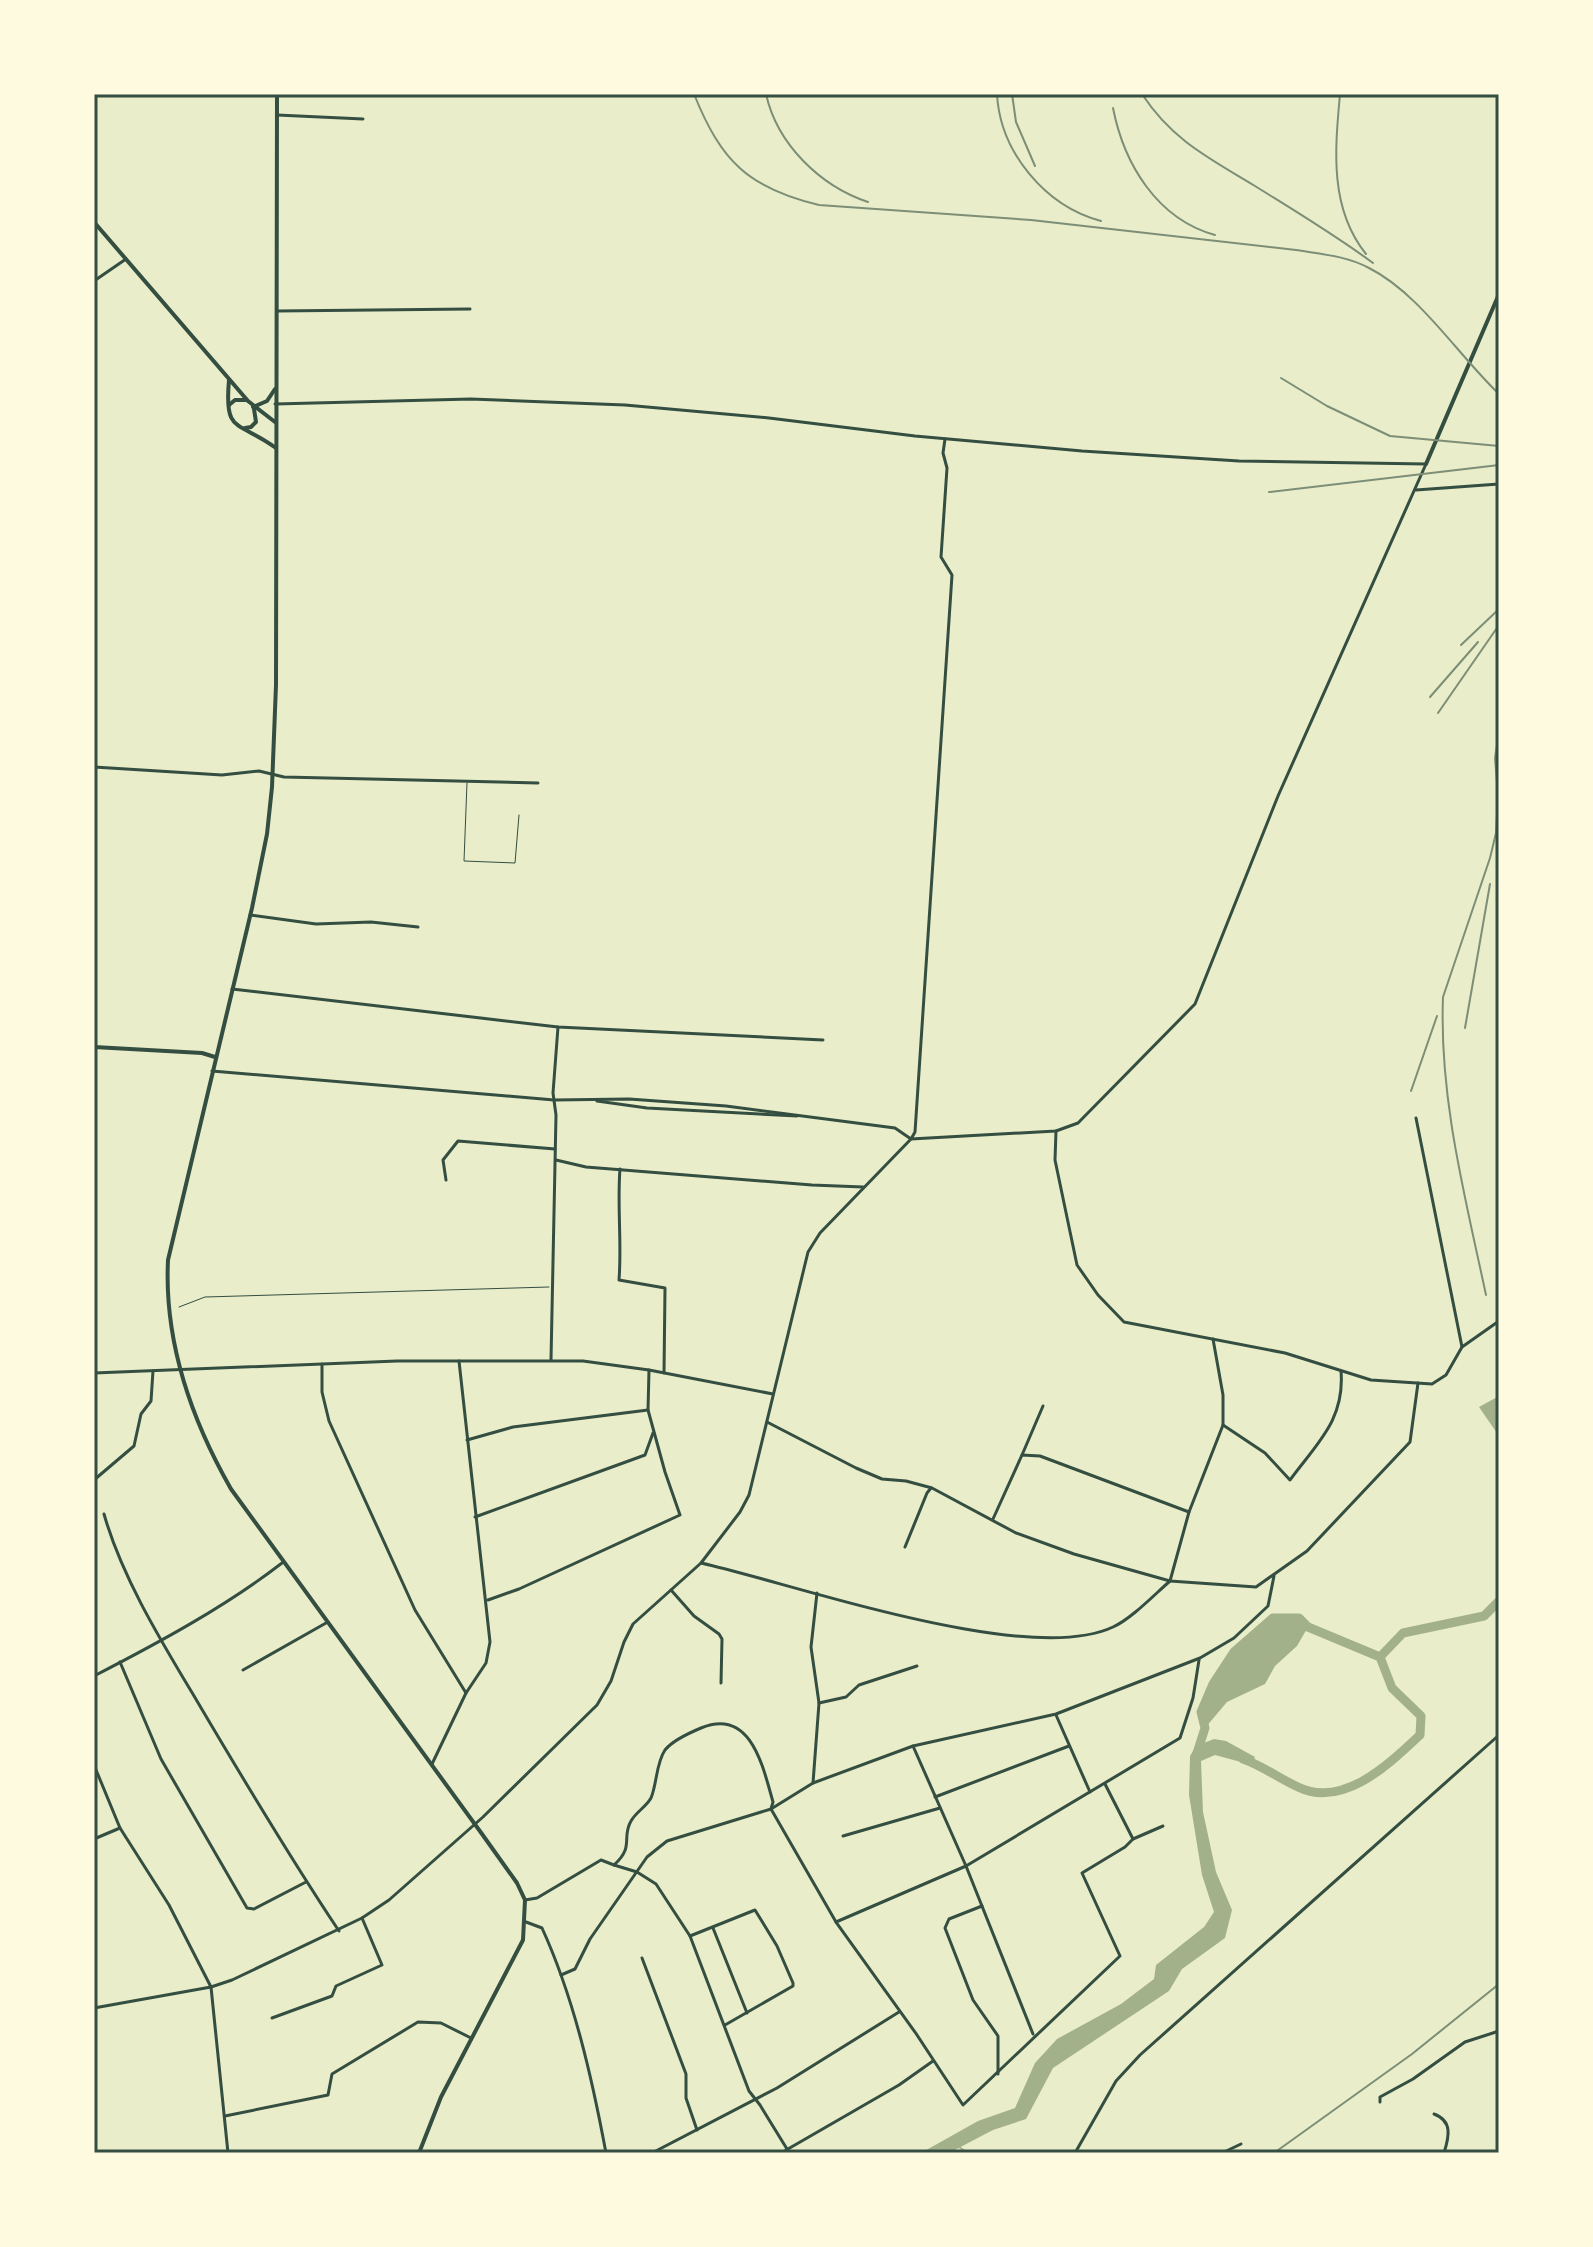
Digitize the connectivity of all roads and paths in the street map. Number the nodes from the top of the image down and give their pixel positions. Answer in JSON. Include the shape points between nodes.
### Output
{"nodes":[{"id":1,"x":277,"y":94,"type":"edge"},
{"id":2,"x":277,"y":115,"type":"junction"},
{"id":3,"x":363,"y":119,"type":"dead end"},
{"id":4,"x":94,"y":222,"type":"edge"},
{"id":5,"x":126,"y":259,"type":"junction"},
{"id":6,"x":94,"y":281,"type":"edge"},
{"id":7,"x":1499,"y":294,"type":"edge"},
{"id":8,"x":470,"y":309,"type":"dead end"},
{"id":9,"x":277,"y":311,"type":"junction"},
{"id":10,"x":229,"y":379,"type":"junction"},
{"id":11,"x":275,"y":389,"type":"junction"},
{"id":12,"x":248,"y":401,"type":"junction"},
{"id":13,"x":275,"y":404,"type":"junction"},
{"id":14,"x":253,"y":407,"type":"junction"},
{"id":15,"x":227,"y":408,"type":"junction"},
{"id":16,"x":275,"y":422,"type":"junction"},
{"id":17,"x":241,"y":428,"type":"junction"},
{"id":18,"x":945,"y":439,"type":"junction"},
{"id":19,"x":276,"y":448,"type":"junction"},
{"id":20,"x":1426,"y":464,"type":"junction"},
{"id":21,"x":1499,"y":484,"type":"edge"},
{"id":22,"x":1416,"y":490,"type":"junction"},
{"id":23,"x":94,"y":767,"type":"edge"},
{"id":24,"x":273,"y":775,"type":"junction"},
{"id":25,"x":467,"y":780,"type":"junction"},
{"id":26,"x":538,"y":783,"type":"dead end"},
{"id":27,"x":519,"y":815,"type":"dead end"},
{"id":28,"x":250,"y":915,"type":"junction"},
{"id":29,"x":418,"y":927,"type":"dead end"},
{"id":30,"x":232,"y":989,"type":"junction"},
{"id":31,"x":558,"y":1027,"type":"junction"},
{"id":32,"x":823,"y":1040,"type":"dead end"},
{"id":33,"x":94,"y":1047,"type":"edge"},
{"id":34,"x":215,"y":1057,"type":"junction"},
{"id":35,"x":212,"y":1071,"type":"junction"},
{"id":36,"x":554,"y":1100,"type":"junction"},
{"id":37,"x":594,"y":1100,"type":"junction"},
{"id":38,"x":809,"y":1117,"type":"junction"},
{"id":39,"x":1416,"y":1118,"type":"dead end"},
{"id":40,"x":1056,"y":1131,"type":"junction"},
{"id":41,"x":911,"y":1139,"type":"junction"},
{"id":42,"x":555,"y":1149,"type":"junction"},
{"id":43,"x":555,"y":1160,"type":"junction"},
{"id":44,"x":620,"y":1169,"type":"junction"},
{"id":45,"x":446,"y":1180,"type":"dead end"},
{"id":46,"x":863,"y":1187,"type":"junction"},
{"id":47,"x":552,"y":1287,"type":"junction"},
{"id":48,"x":179,"y":1307,"type":"dead end"},
{"id":49,"x":1499,"y":1321,"type":"edge"},
{"id":50,"x":1213,"y":1338,"type":"junction"},
{"id":51,"x":1462,"y":1347,"type":"junction"},
{"id":52,"x":551,"y":1360,"type":"junction"},
{"id":53,"x":459,"y":1361,"type":"junction"},
{"id":54,"x":322,"y":1364,"type":"junction"},
{"id":55,"x":179,"y":1369,"type":"junction"},
{"id":56,"x":153,"y":1370,"type":"junction"},
{"id":57,"x":649,"y":1370,"type":"junction"},
{"id":58,"x":1341,"y":1371,"type":"junction"},
{"id":59,"x":94,"y":1373,"type":"edge"},
{"id":60,"x":664,"y":1373,"type":"junction"},
{"id":61,"x":1418,"y":1383,"type":"junction"},
{"id":62,"x":773,"y":1394,"type":"junction"},
{"id":63,"x":1043,"y":1406,"type":"dead end"},
{"id":64,"x":648,"y":1410,"type":"junction"},
{"id":65,"x":767,"y":1422,"type":"junction"},
{"id":66,"x":1223,"y":1425,"type":"junction"},
{"id":67,"x":653,"y":1430,"type":"junction"},
{"id":68,"x":467,"y":1440,"type":"junction"},
{"id":69,"x":1022,"y":1455,"type":"junction"},
{"id":70,"x":94,"y":1480,"type":"edge"},
{"id":71,"x":932,"y":1488,"type":"junction"},
{"id":72,"x":1189,"y":1512,"type":"junction"},
{"id":73,"x":104,"y":1514,"type":"dead end"},
{"id":74,"x":475,"y":1517,"type":"junction"},
{"id":75,"x":993,"y":1520,"type":"junction"},
{"id":76,"x":905,"y":1547,"type":"dead end"},
{"id":77,"x":282,"y":1563,"type":"junction"},
{"id":78,"x":701,"y":1563,"type":"junction"},
{"id":79,"x":1274,"y":1576,"type":"junction"},
{"id":80,"x":1170,"y":1581,"type":"junction"},
{"id":81,"x":671,"y":1590,"type":"junction"},
{"id":82,"x":817,"y":1593,"type":"junction"},
{"id":83,"x":487,"y":1600,"type":"junction"},
{"id":84,"x":326,"y":1623,"type":"junction"},
{"id":85,"x":161,"y":1639,"type":"junction"},
{"id":86,"x":1200,"y":1658,"type":"junction"},
{"id":87,"x":120,"y":1662,"type":"junction"},
{"id":88,"x":917,"y":1666,"type":"dead end"},
{"id":89,"x":243,"y":1670,"type":"dead end"},
{"id":90,"x":94,"y":1676,"type":"edge"},
{"id":91,"x":721,"y":1683,"type":"dead end"},
{"id":92,"x":466,"y":1693,"type":"junction"},
{"id":93,"x":819,"y":1703,"type":"junction"},
{"id":94,"x":1056,"y":1714,"type":"junction"},
{"id":95,"x":1499,"y":1735,"type":"edge"},
{"id":96,"x":913,"y":1746,"type":"junction"},
{"id":97,"x":1069,"y":1746,"type":"junction"},
{"id":98,"x":94,"y":1765,"type":"edge"},
{"id":99,"x":431,"y":1765,"type":"junction"},
{"id":100,"x":813,"y":1783,"type":"junction"},
{"id":101,"x":1105,"y":1784,"type":"junction"},
{"id":102,"x":1090,"y":1792,"type":"junction"},
{"id":103,"x":935,"y":1797,"type":"junction"},
{"id":104,"x":940,"y":1808,"type":"junction"},
{"id":105,"x":771,"y":1809,"type":"junction"},
{"id":106,"x":475,"y":1824,"type":"junction"},
{"id":107,"x":1163,"y":1826,"type":"dead end"},
{"id":108,"x":120,"y":1828,"type":"junction"},
{"id":109,"x":843,"y":1836,"type":"dead end"},
{"id":110,"x":94,"y":1839,"type":"edge"},
{"id":111,"x":1133,"y":1839,"type":"junction"},
{"id":112,"x":614,"y":1865,"type":"junction"},
{"id":113,"x":966,"y":1866,"type":"junction"},
{"id":114,"x":637,"y":1872,"type":"junction"},
{"id":115,"x":306,"y":1882,"type":"junction"},
{"id":116,"x":525,"y":1900,"type":"junction"},
{"id":117,"x":982,"y":1906,"type":"junction"},
{"id":118,"x":362,"y":1918,"type":"junction"},
{"id":119,"x":526,"y":1922,"type":"junction"},
{"id":120,"x":836,"y":1922,"type":"junction"},
{"id":121,"x":713,"y":1928,"type":"junction"},
{"id":122,"x":339,"y":1931,"type":"junction"},
{"id":123,"x":690,"y":1936,"type":"junction"},
{"id":124,"x":642,"y":1958,"type":"dead end"},
{"id":125,"x":561,"y":1975,"type":"junction"},
{"id":126,"x":211,"y":1987,"type":"junction"},
{"id":127,"x":94,"y":2008,"type":"edge"},
{"id":128,"x":900,"y":2011,"type":"junction"},
{"id":129,"x":747,"y":2013,"type":"junction"},
{"id":130,"x":272,"y":2018,"type":"dead end"},
{"id":131,"x":725,"y":2025,"type":"junction"},
{"id":132,"x":1499,"y":2031,"type":"edge"},
{"id":133,"x":1034,"y":2035,"type":"junction"},
{"id":134,"x":471,"y":2038,"type":"junction"},
{"id":135,"x":933,"y":2061,"type":"junction"},
{"id":136,"x":998,"y":2074,"type":"junction"},
{"id":137,"x":754,"y":2100,"type":"junction"},
{"id":138,"x":1380,"y":2102,"type":"dead end"},
{"id":139,"x":1434,"y":2114,"type":"dead end"},
{"id":140,"x":225,"y":2116,"type":"junction"},
{"id":141,"x":697,"y":2130,"type":"junction"},
{"id":142,"x":1241,"y":2144,"type":"dead end"},
{"id":143,"x":1499,"y":2147,"type":"edge"},
{"id":144,"x":787,"y":2149,"type":"junction"},
{"id":145,"x":228,"y":2153,"type":"edge"},
{"id":146,"x":419,"y":2153,"type":"edge"},
{"id":147,"x":606,"y":2153,"type":"edge"},
{"id":148,"x":652,"y":2153,"type":"edge"},
{"id":149,"x":781,"y":2153,"type":"edge"},
{"id":150,"x":1075,"y":2153,"type":"edge"},
{"id":151,"x":1222,"y":2153,"type":"edge"},
{"id":152,"x":1444,"y":2153,"type":"edge"},
{"id":153,"x":1497,"y":2153,"type":"edge"}],
"edges":[{"from":1,"to":2,"type":"main road"},
{"from":2,"to":3,"type":"street"},
{"from":2,"to":9,"type":"main road"},
{"from":4,"to":5,"type":"main road"},
{"from":5,"to":6,"type":"street"},
{"from":5,"to":10,"type":"main road"},
{"from":7,"to":20,"type":"main road"},
{"from":8,"to":9,"type":"street"},
{"from":9,"to":11,"type":"main road"},
{"from":10,"to":12,"type":"main road"},
{"from":10,"to":15,"type":"main road"},
{"from":11,"to":13,"type":"main road"},
{"from":11,"to":14,"type":"main road","via":[[267,401]]},
{"from":12,"to":14,"type":"main road"},
{"from":12,"to":15,"type":"main road","via":[[235,400]]},
{"from":13,"to":16,"type":"main road"},
{"from":13,"to":18,"type":"street","via":[[471,399],[625,405]]},
{"from":14,"to":16,"type":"main road"},
{"from":14,"to":17,"type":"main road","via":[[256,422]]},
{"from":15,"to":17,"type":"main road"},
{"from":16,"to":19,"type":"main road"},
{"from":17,"to":19,"type":"main road"},
{"from":18,"to":20,"type":"street","via":[[1239,461]]},
{"from":18,"to":41,"type":"street","via":[[941,557],[952,575]]},
{"from":19,"to":24,"type":"main road"},
{"from":20,"to":22,"type":"street"},
{"from":21,"to":22,"type":"street"},
{"from":22,"to":40,"type":"street","via":[[1278,796],[1195,1004],[1078,1123]]},
{"from":23,"to":24,"type":"street"},
{"from":24,"to":25,"type":"street"},
{"from":24,"to":28,"type":"main road"},
{"from":25,"to":26,"type":"street"},
{"from":25,"to":27,"type":"lane","via":[[464,861],[515,863]]},
{"from":28,"to":29,"type":"street","via":[[316,924]]},
{"from":28,"to":30,"type":"main road"},
{"from":30,"to":31,"type":"street"},
{"from":30,"to":34,"type":"main road"},
{"from":31,"to":32,"type":"street"},
{"from":31,"to":36,"type":"street"},
{"from":33,"to":34,"type":"main road"},
{"from":34,"to":35,"type":"main road"},
{"from":35,"to":36,"type":"street"},
{"from":35,"to":55,"type":"main road","via":[[168,1260],[168,1300]]},
{"from":36,"to":37,"type":"street"},
{"from":36,"to":42,"type":"street"},
{"from":37,"to":38,"type":"street"},
{"from":37,"to":38,"type":"street","via":[[726,1106]]},
{"from":38,"to":41,"type":"street","via":[[895,1128]]},
{"from":39,"to":51,"type":"street"},
{"from":40,"to":41,"type":"street"},
{"from":40,"to":50,"type":"street","via":[[1055,1160],[1077,1265],[1098,1295],[1124,1322]]},
{"from":41,"to":46,"type":"street"},
{"from":42,"to":43,"type":"street"},
{"from":42,"to":45,"type":"street","via":[[458,1141],[443,1160]]},
{"from":43,"to":44,"type":"street"},
{"from":43,"to":47,"type":"street"},
{"from":44,"to":46,"type":"street"},
{"from":44,"to":60,"type":"street","via":[[619,1280],[665,1288]]},
{"from":46,"to":62,"type":"street","via":[[808,1252]]},
{"from":47,"to":48,"type":"lane","via":[[205,1297]]},
{"from":47,"to":52,"type":"street"},
{"from":49,"to":51,"type":"street"},
{"from":50,"to":58,"type":"street"},
{"from":50,"to":66,"type":"street"},
{"from":51,"to":61,"type":"street","via":[[1446,1375],[1432,1384]]},
{"from":52,"to":53,"type":"street"},
{"from":52,"to":57,"type":"street"},
{"from":53,"to":54,"type":"street"},
{"from":53,"to":68,"type":"street"},
{"from":54,"to":55,"type":"street"},
{"from":54,"to":92,"type":"street","via":[[329,1421],[415,1610]]},
{"from":55,"to":56,"type":"street"},
{"from":55,"to":77,"type":"main road","via":[[214,1461]]},
{"from":56,"to":59,"type":"street"},
{"from":56,"to":70,"type":"street","via":[[151,1401],[141,1414],[134,1446]]},
{"from":57,"to":60,"type":"street"},
{"from":57,"to":64,"type":"street"},
{"from":58,"to":61,"type":"street","via":[[1371,1380]]},
{"from":58,"to":66,"type":"street","via":[[1343,1392],[1335,1419],[1290,1480],[1265,1453]]},
{"from":60,"to":62,"type":"street"},
{"from":61,"to":79,"type":"street","via":[[1410,1442],[1307,1551]]},
{"from":62,"to":65,"type":"street"},
{"from":63,"to":69,"type":"street"},
{"from":64,"to":67,"type":"street"},
{"from":64,"to":68,"type":"street","via":[[513,1427]]},
{"from":65,"to":71,"type":"street","via":[[882,1479]]},
{"from":65,"to":78,"type":"street","via":[[749,1495]]},
{"from":66,"to":72,"type":"street"},
{"from":67,"to":74,"type":"street","via":[[645,1455]]},
{"from":67,"to":83,"type":"street","via":[[680,1515]]},
{"from":68,"to":74,"type":"street"},
{"from":69,"to":72,"type":"street","via":[[1040,1456]]},
{"from":69,"to":75,"type":"street"},
{"from":71,"to":75,"type":"street"},
{"from":71,"to":76,"type":"street"},
{"from":72,"to":80,"type":"street"},
{"from":73,"to":85,"type":"street"},
{"from":74,"to":83,"type":"street"},
{"from":75,"to":80,"type":"street","via":[[1074,1554]]},
{"from":77,"to":84,"type":"main road"},
{"from":77,"to":85,"type":"street"},
{"from":78,"to":81,"type":"street"},
{"from":78,"to":82,"type":"street"},
{"from":79,"to":80,"type":"street","via":[[1256,1587]]},
{"from":79,"to":86,"type":"street","via":[[1268,1606],[1234,1638]]},
{"from":80,"to":82,"type":"street","via":[[1114,1627],[1036,1638],[946,1626]]},
{"from":81,"to":91,"type":"street","via":[[722,1639]]},
{"from":81,"to":106,"type":"street","via":[[633,1624],[597,1705]]},
{"from":82,"to":93,"type":"street","via":[[811,1647]]},
{"from":83,"to":92,"type":"street","via":[[486,1663]]},
{"from":84,"to":89,"type":"street"},
{"from":84,"to":99,"type":"main road"},
{"from":85,"to":87,"type":"street"},
{"from":85,"to":115,"type":"street"},
{"from":86,"to":94,"type":"street"},
{"from":86,"to":101,"type":"street","via":[[1180,1738]]},
{"from":87,"to":90,"type":"street"},
{"from":87,"to":115,"type":"street","via":[[161,1759],[247,1908]]},
{"from":88,"to":93,"type":"street"},
{"from":92,"to":99,"type":"street"},
{"from":93,"to":100,"type":"street"},
{"from":94,"to":96,"type":"street"},
{"from":94,"to":97,"type":"street"},
{"from":95,"to":150,"type":"street","via":[[1140,2055],[1116,2081]]},
{"from":96,"to":100,"type":"street"},
{"from":96,"to":103,"type":"street"},
{"from":97,"to":102,"type":"street"},
{"from":97,"to":103,"type":"street"},
{"from":98,"to":108,"type":"street"},
{"from":99,"to":106,"type":"main road"},
{"from":100,"to":105,"type":"street"},
{"from":101,"to":102,"type":"street"},
{"from":101,"to":111,"type":"street"},
{"from":102,"to":113,"type":"street"},
{"from":103,"to":104,"type":"street"},
{"from":104,"to":109,"type":"street"},
{"from":104,"to":113,"type":"street"},
{"from":105,"to":112,"type":"street","via":[[760,1759],[747,1737],[716,1721],[664,1751],[650,1800],[630,1822],[627,1847]]},
{"from":105,"to":114,"type":"street","via":[[667,1841]]},
{"from":105,"to":120,"type":"street"},
{"from":106,"to":116,"type":"main road"},
{"from":106,"to":118,"type":"street"},
{"from":107,"to":111,"type":"street"},
{"from":108,"to":110,"type":"street"},
{"from":108,"to":126,"type":"street","via":[[169,1905]]},
{"from":111,"to":133,"type":"street","via":[[1082,1873],[1120,1956]]},
{"from":112,"to":114,"type":"street"},
{"from":112,"to":116,"type":"street","via":[[601,1860]]},
{"from":113,"to":117,"type":"street"},
{"from":113,"to":120,"type":"street"},
{"from":114,"to":123,"type":"street","via":[[656,1884]]},
{"from":114,"to":125,"type":"street","via":[[575,1969]]},
{"from":115,"to":122,"type":"street"},
{"from":116,"to":119,"type":"main road"},
{"from":117,"to":133,"type":"street"},
{"from":117,"to":136,"type":"street","via":[[949,1919],[945,1928],[973,2000],[998,2036]]},
{"from":118,"to":122,"type":"street"},
{"from":118,"to":130,"type":"street","via":[[382,1965],[336,1986],[332,1996]]},
{"from":119,"to":125,"type":"street","via":[[542,1928]]},
{"from":119,"to":134,"type":"main road","via":[[523,1940]]},
{"from":120,"to":128,"type":"street"},
{"from":121,"to":123,"type":"street"},
{"from":121,"to":129,"type":"street"},
{"from":121,"to":129,"type":"street","via":[[755,1910],[793,1983]]},
{"from":122,"to":126,"type":"street"},
{"from":123,"to":131,"type":"street"},
{"from":124,"to":141,"type":"street","via":[[686,2074],[686,2098]]},
{"from":125,"to":147,"type":"street"},
{"from":126,"to":127,"type":"street"},
{"from":126,"to":140,"type":"street"},
{"from":128,"to":135,"type":"street"},
{"from":128,"to":137,"type":"street"},
{"from":129,"to":131,"type":"street"},
{"from":131,"to":137,"type":"street"},
{"from":132,"to":138,"type":"street","via":[[1465,2042],[1380,2097]]},
{"from":133,"to":136,"type":"street"},
{"from":134,"to":140,"type":"street","via":[[441,2023],[418,2022],[332,2074],[328,2095]]},
{"from":134,"to":146,"type":"main road"},
{"from":135,"to":136,"type":"street","via":[[963,2105]]},
{"from":135,"to":144,"type":"street"},
{"from":137,"to":141,"type":"street"},
{"from":137,"to":144,"type":"street"},
{"from":139,"to":152,"type":"street","via":[[1448,2128]]},
{"from":140,"to":145,"type":"street"},
{"from":141,"to":148,"type":"street"},
{"from":142,"to":151,"type":"street"},
{"from":143,"to":153,"type":"street"},
{"from":144,"to":149,"type":"street"}]}
